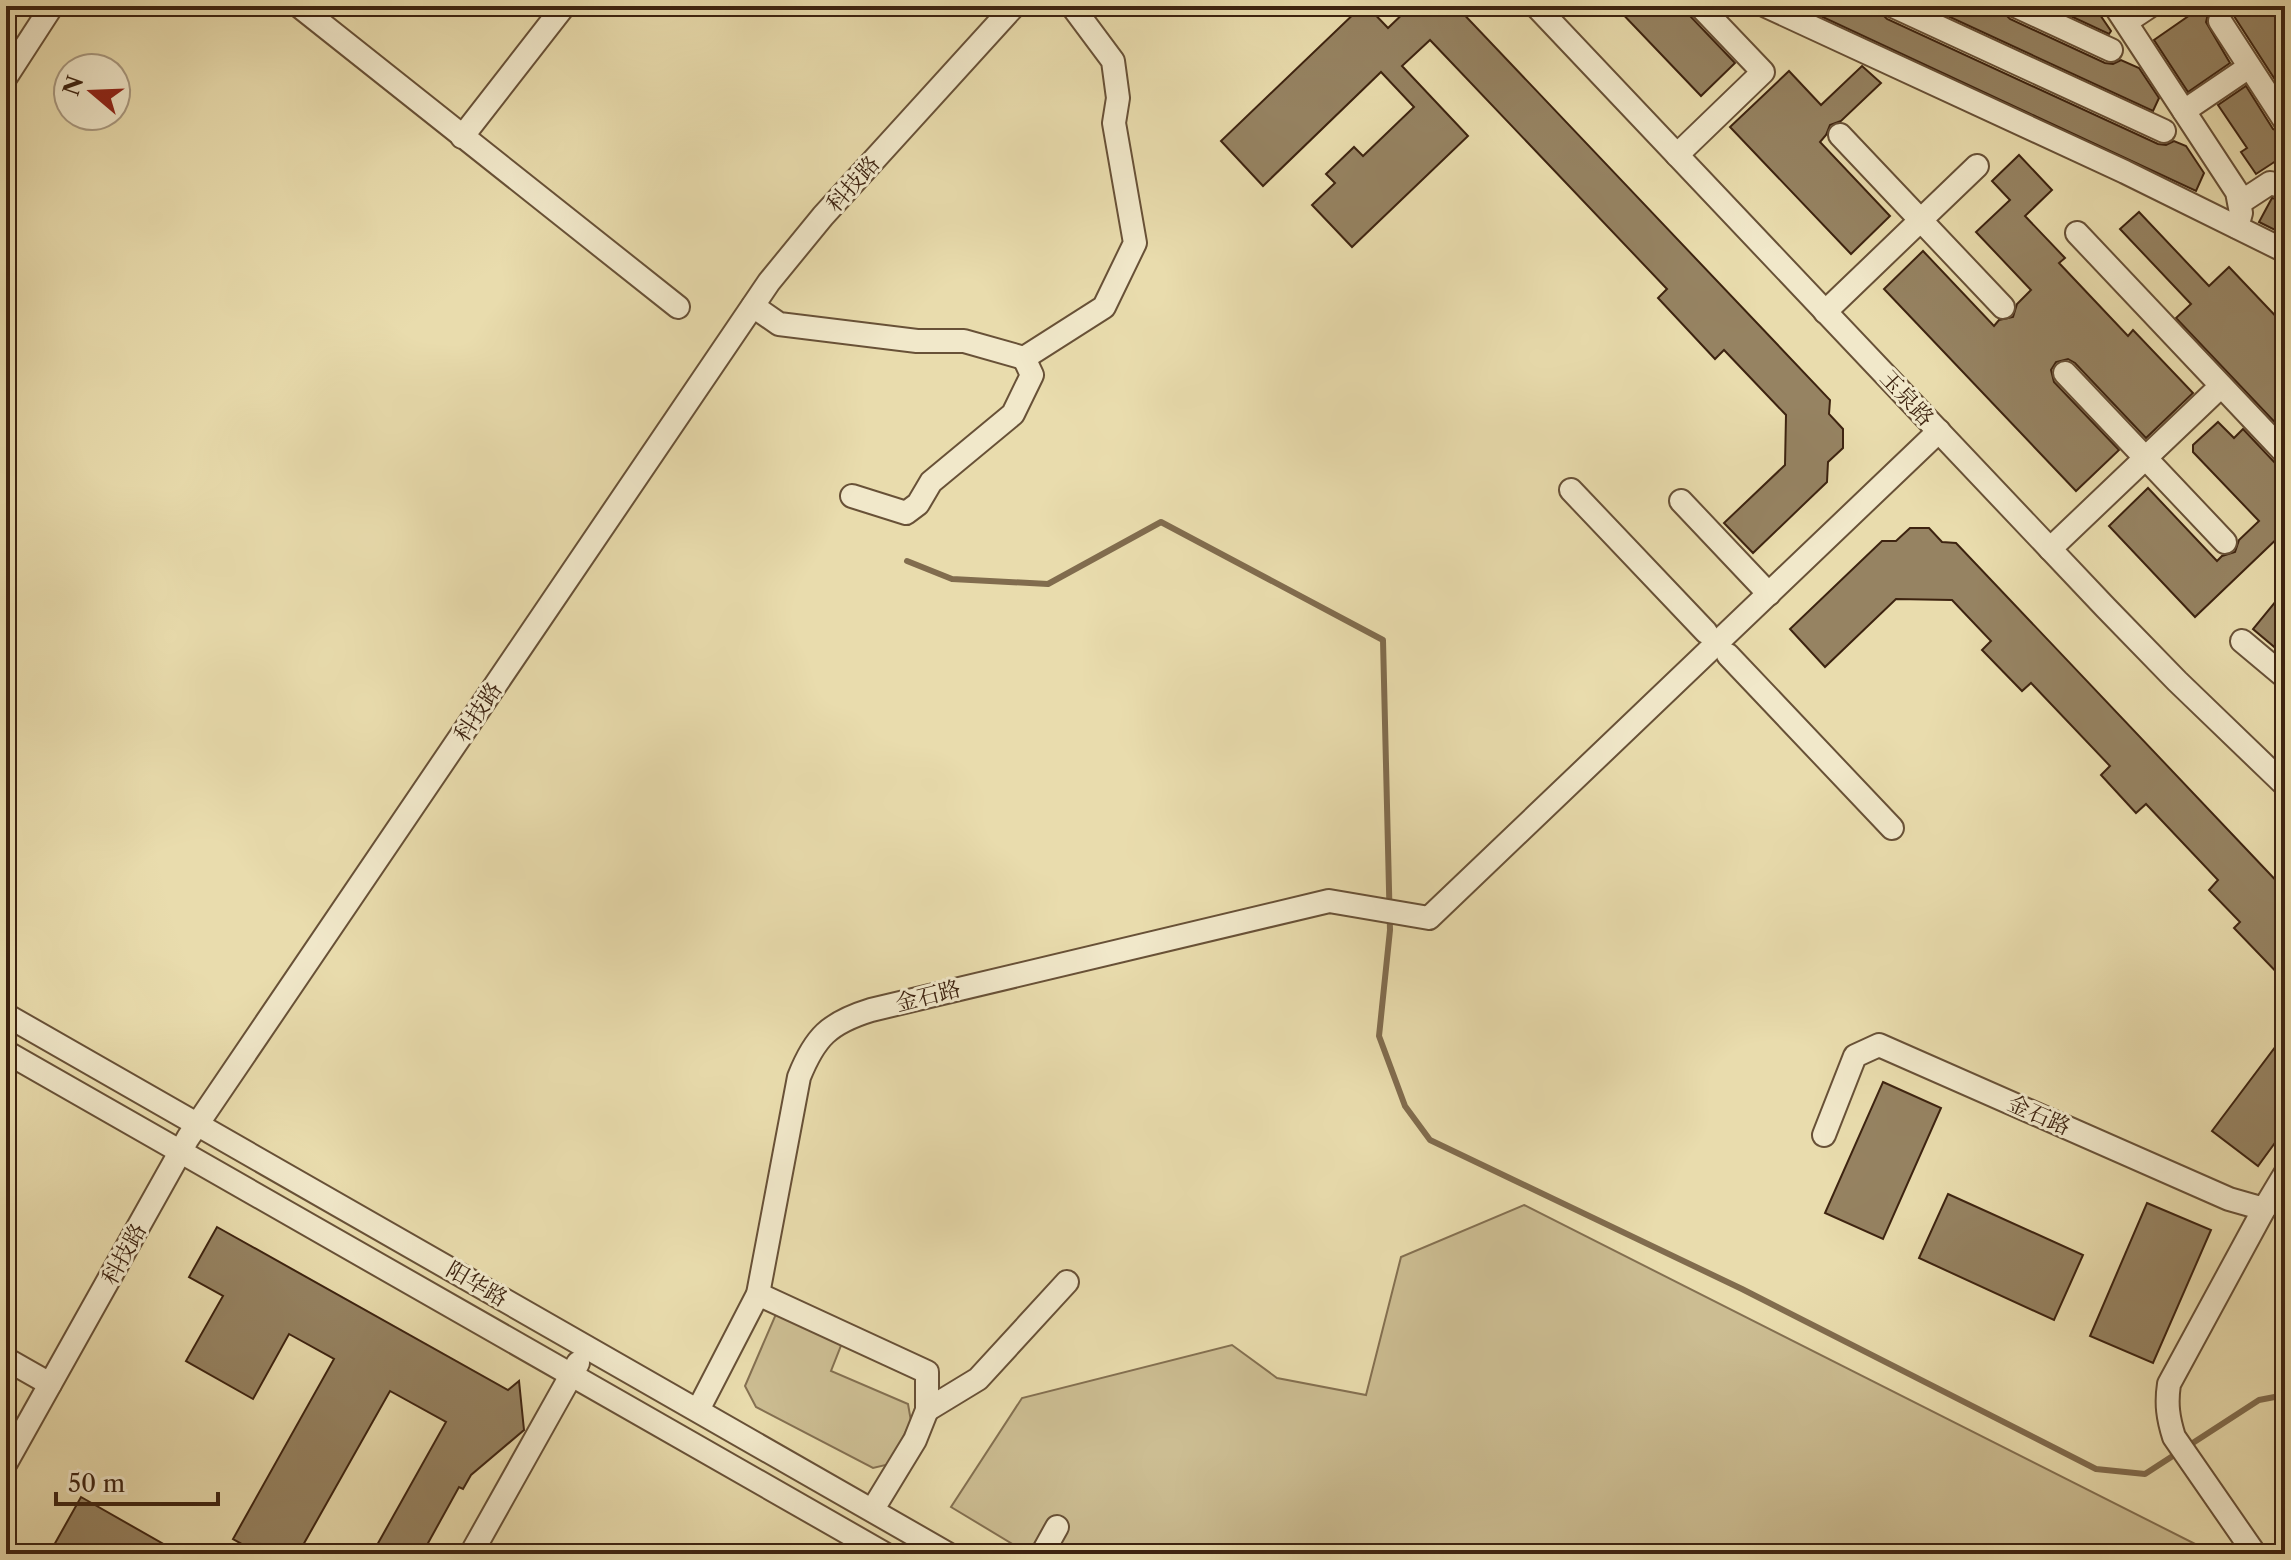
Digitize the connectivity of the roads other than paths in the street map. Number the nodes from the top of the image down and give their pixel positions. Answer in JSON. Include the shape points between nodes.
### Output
{"nodes":[{"id":1,"x":52,"y":6,"type":"edge"},
{"id":2,"x":299,"y":6,"type":"edge"},
{"id":3,"x":564,"y":6,"type":"edge"},
{"id":4,"x":1014,"y":6,"type":"edge"},
{"id":5,"x":1072,"y":6,"type":"edge"},
{"id":6,"x":1536,"y":6,"type":"edge"},
{"id":7,"x":1700,"y":6,"type":"edge"},
{"id":8,"x":1766,"y":6,"type":"edge"},
{"id":9,"x":1893,"y":6,"type":"edge"},
{"id":10,"x":2016,"y":6,"type":"edge"},
{"id":11,"x":2150,"y":6,"type":"edge"},
{"id":12,"x":2120,"y":14,"type":"edge"},
{"id":13,"x":2220,"y":21,"type":"dead end"},
{"id":14,"x":2111,"y":50,"type":"dead end"},
{"id":15,"x":2249,"y":67,"type":"junction"},
{"id":16,"x":6,"y":77,"type":"edge"},
{"id":17,"x":2184,"y":111,"type":"junction"},
{"id":18,"x":2285,"y":121,"type":"edge"},
{"id":19,"x":2164,"y":131,"type":"dead end"},
{"id":20,"x":1840,"y":135,"type":"dead end"},
{"id":21,"x":462,"y":137,"type":"junction"},
{"id":22,"x":1677,"y":155,"type":"junction"},
{"id":23,"x":1977,"y":166,"type":"dead end"},
{"id":24,"x":2285,"y":187,"type":"edge"},
{"id":25,"x":2241,"y":202,"type":"junction"},
{"id":26,"x":1921,"y":220,"type":"junction"},
{"id":27,"x":2237,"y":227,"type":"junction"},
{"id":28,"x":2077,"y":233,"type":"dead end"},
{"id":29,"x":2285,"y":251,"type":"edge"},
{"id":30,"x":753,"y":306,"type":"junction"},
{"id":31,"x":678,"y":307,"type":"dead end"},
{"id":32,"x":2003,"y":307,"type":"dead end"},
{"id":33,"x":1825,"y":312,"type":"junction"},
{"id":34,"x":1024,"y":358,"type":"junction"},
{"id":35,"x":2065,"y":373,"type":"dead end"},
{"id":36,"x":2221,"y":386,"type":"junction"},
{"id":37,"x":1939,"y":431,"type":"junction"},
{"id":38,"x":2285,"y":453,"type":"edge"},
{"id":39,"x":2146,"y":458,"type":"junction"},
{"id":40,"x":1571,"y":490,"type":"dead end"},
{"id":41,"x":852,"y":496,"type":"dead end"},
{"id":42,"x":1681,"y":501,"type":"dead end"},
{"id":43,"x":2225,"y":542,"type":"dead end"},
{"id":44,"x":2050,"y":549,"type":"junction"},
{"id":45,"x":1769,"y":594,"type":"junction"},
{"id":46,"x":1706,"y":632,"type":"dead end"},
{"id":47,"x":2242,"y":641,"type":"dead end"},
{"id":48,"x":1728,"y":655,"type":"dead end"},
{"id":49,"x":2285,"y":677,"type":"edge"},
{"id":50,"x":2285,"y":785,"type":"edge"},
{"id":51,"x":1892,"y":828,"type":"dead end"},
{"id":52,"x":6,"y":1015,"type":"edge"},
{"id":53,"x":6,"y":1052,"type":"edge"},
{"id":54,"x":198,"y":1125,"type":"junction"},
{"id":55,"x":1824,"y":1135,"type":"dead end"},
{"id":56,"x":181,"y":1152,"type":"junction"},
{"id":57,"x":2285,"y":1174,"type":"edge"},
{"id":58,"x":2264,"y":1209,"type":"junction"},
{"id":59,"x":1067,"y":1282,"type":"dead end"},
{"id":60,"x":758,"y":1294,"type":"junction"},
{"id":61,"x":587,"y":1347,"type":"junction"},
{"id":62,"x":6,"y":1359,"type":"edge"},
{"id":63,"x":571,"y":1375,"type":"junction"},
{"id":64,"x":50,"y":1384,"type":"junction"},
{"id":65,"x":698,"y":1410,"type":"junction"},
{"id":66,"x":927,"y":1410,"type":"junction"},
{"id":67,"x":6,"y":1463,"type":"edge"},
{"id":68,"x":873,"y":1509,"type":"junction"},
{"id":69,"x":1057,"y":1527,"type":"dead end"},
{"id":70,"x":937,"y":1551,"type":"edge"},
{"id":71,"x":471,"y":1554,"type":"edge"},
{"id":72,"x":885,"y":1554,"type":"edge"},
{"id":73,"x":1042,"y":1554,"type":"edge"},
{"id":74,"x":2255,"y":1554,"type":"edge"}],
"edges":[{"from":1,"to":16,"type":"street"},
{"from":2,"to":21,"type":"street"},
{"from":3,"to":21,"type":"street"},
{"from":4,"to":30,"type":"street","name":"科技路","via":[[823,216]]},
{"from":5,"to":34,"type":"street","via":[[1113,61],[1118,98],[1114,123],[1135,243],[1104,307]]},
{"from":6,"to":22,"type":"street","name":"玉泉路"},
{"from":7,"to":22,"type":"street","via":[[1763,72]]},
{"from":8,"to":27,"type":"street"},
{"from":9,"to":19,"type":"street"},
{"from":10,"to":14,"type":"street"},
{"from":11,"to":12,"type":"street"},
{"from":12,"to":17,"type":"street"},
{"from":13,"to":15,"type":"street"},
{"from":15,"to":17,"type":"street"},
{"from":15,"to":18,"type":"street"},
{"from":17,"to":25,"type":"street"},
{"from":20,"to":26,"type":"street"},
{"from":21,"to":31,"type":"street"},
{"from":22,"to":33,"type":"street","name":"玉泉路"},
{"from":23,"to":26,"type":"street"},
{"from":24,"to":25,"type":"street","via":[[2272,182]]},
{"from":25,"to":27,"type":"street"},
{"from":26,"to":32,"type":"street"},
{"from":26,"to":33,"type":"street"},
{"from":27,"to":29,"type":"street"},
{"from":28,"to":36,"type":"street"},
{"from":30,"to":34,"type":"street","via":[[779,324],[917,341],[964,341]]},
{"from":30,"to":54,"type":"street","name":"科技路"},
{"from":33,"to":37,"type":"street","name":"玉泉路"},
{"from":34,"to":41,"type":"street","via":[[1032,375],[1013,414],[931,482],[918,504],[906,513]]},
{"from":35,"to":39,"type":"street"},
{"from":36,"to":38,"type":"street"},
{"from":36,"to":39,"type":"street"},
{"from":37,"to":44,"type":"street","name":"玉泉路"},
{"from":37,"to":45,"type":"street"},
{"from":39,"to":43,"type":"street"},
{"from":39,"to":44,"type":"street"},
{"from":40,"to":46,"type":"street"},
{"from":42,"to":45,"type":"street"},
{"from":44,"to":50,"type":"street","name":"玉泉路"},
{"from":45,"to":60,"type":"street","name":"金石路","via":[[1429,918],[1329,901],[847,1017],[826,1031],[809,1052],[799,1077]]},
{"from":47,"to":49,"type":"street"},
{"from":48,"to":51,"type":"street"},
{"from":52,"to":54,"type":"street","name":"阳华路"},
{"from":53,"to":56,"type":"street","name":"阳华路"},
{"from":54,"to":56,"type":"street","name":"科技路"},
{"from":54,"to":61,"type":"street","name":"阳华路"},
{"from":55,"to":58,"type":"street","name":"金石路","via":[[1855,1056],[1879,1045],[2229,1199]]},
{"from":56,"to":63,"type":"street","name":"阳华路"},
{"from":56,"to":64,"type":"street","name":"科技路"},
{"from":57,"to":58,"type":"street"},
{"from":58,"to":74,"type":"street","via":[[2169,1384],[2167,1415],[2174,1437]]},
{"from":59,"to":66,"type":"street","via":[[978,1379]]},
{"from":60,"to":65,"type":"street","name":"金石路"},
{"from":60,"to":66,"type":"street","via":[[927,1372]]},
{"from":61,"to":63,"type":"street"},
{"from":61,"to":65,"type":"street","name":"阳华路"},
{"from":62,"to":64,"type":"street"},
{"from":63,"to":71,"type":"street"},
{"from":63,"to":72,"type":"street","name":"阳华路"},
{"from":64,"to":67,"type":"street","name":"科技路"},
{"from":65,"to":68,"type":"street","name":"阳华路"},
{"from":66,"to":68,"type":"street"},
{"from":68,"to":70,"type":"street","name":"阳华路"},
{"from":69,"to":73,"type":"street"}]}
